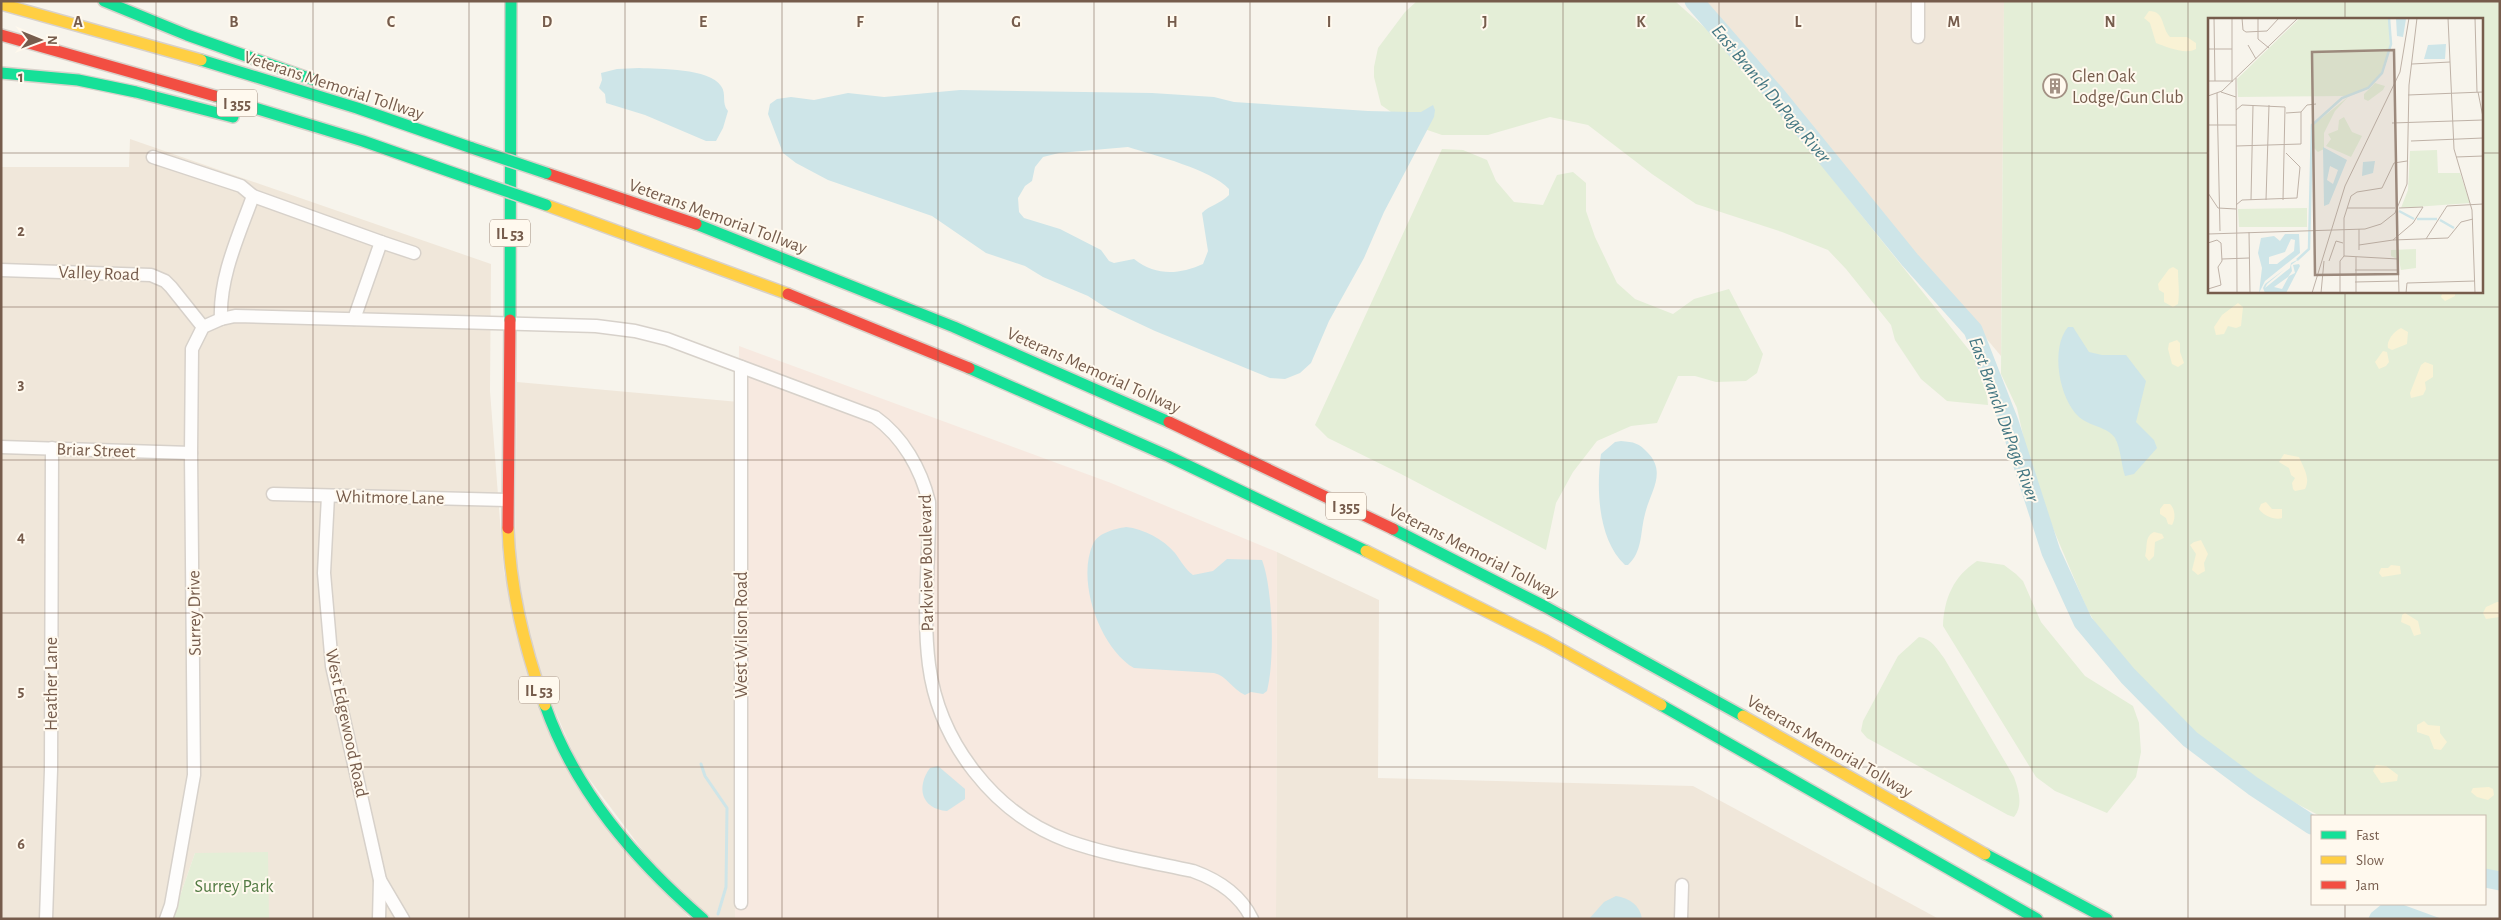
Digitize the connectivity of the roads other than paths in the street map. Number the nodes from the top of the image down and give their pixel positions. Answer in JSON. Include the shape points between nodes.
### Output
{"nodes":[{"id":1,"x":104,"y":1,"type":"edge"},
{"id":2,"x":511,"y":1,"type":"edge"},
{"id":3,"x":1918,"y":1,"type":"edge"},
{"id":4,"x":1,"y":4,"type":"edge"},
{"id":5,"x":1,"y":35,"type":"edge"},
{"id":6,"x":1918,"y":37,"type":"dead end"},
{"id":7,"x":1,"y":73,"type":"edge"},
{"id":8,"x":325,"y":84,"type":"dead end"},
{"id":9,"x":352,"y":94,"type":"dead end"},
{"id":10,"x":245,"y":120,"type":"dead end"},
{"id":11,"x":430,"y":134,"type":"junction"},
{"id":12,"x":153,"y":157,"type":"dead end"},
{"id":13,"x":371,"y":157,"type":"dead end"},
{"id":14,"x":465,"y":177,"type":"junction"},
{"id":15,"x":253,"y":196,"type":"junction"},
{"id":16,"x":381,"y":242,"type":"junction"},
{"id":17,"x":414,"y":253,"type":"dead end"},
{"id":18,"x":1,"y":270,"type":"edge"},
{"id":19,"x":222,"y":319,"type":"junction"},
{"id":20,"x":354,"y":319,"type":"junction"},
{"id":21,"x":510,"y":324,"type":"junction"},
{"id":22,"x":203,"y":327,"type":"junction"},
{"id":23,"x":741,"y":367,"type":"junction"},
{"id":24,"x":1,"y":447,"type":"edge"},
{"id":25,"x":52,"y":448,"type":"junction"},
{"id":26,"x":191,"y":453,"type":"junction"},
{"id":27,"x":273,"y":494,"type":"dead end"},
{"id":28,"x":328,"y":496,"type":"junction"},
{"id":29,"x":507,"y":500,"type":"junction"},
{"id":30,"x":380,"y":880,"type":"junction"},
{"id":31,"x":1682,"y":885,"type":"dead end"},
{"id":32,"x":741,"y":903,"type":"dead end"},
{"id":33,"x":46,"y":919,"type":"edge"},
{"id":34,"x":166,"y":919,"type":"edge"},
{"id":35,"x":379,"y":919,"type":"edge"},
{"id":36,"x":403,"y":919,"type":"edge"},
{"id":37,"x":702,"y":919,"type":"edge"},
{"id":38,"x":1252,"y":919,"type":"edge"},
{"id":39,"x":1681,"y":919,"type":"edge"},
{"id":40,"x":2037,"y":919,"type":"edge"},
{"id":41,"x":2107,"y":919,"type":"edge"}],
"edges":[{"from":1,"to":8,"type":"main road","via":[[187,35]]},
{"from":2,"to":21,"type":"main road","number":"IL 53"},
{"from":3,"to":6,"type":"street"},
{"from":4,"to":11,"type":"main road","name":"Veterans Memorial Tollway","number":"I 355","via":[[190,57]]},
{"from":5,"to":14,"type":"main road","number":"I 355","via":[[251,106]]},
{"from":7,"to":10,"type":"main road","via":[[78,80]]},
{"from":9,"to":11,"type":"main road","via":[[411,120]]},
{"from":11,"to":41,"type":"main road","name":"Veterans Memorial Tollway","number":"I 355","bridge":true,"via":[[749,244],[997,346],[1272,470],[1556,613],[2052,892]]},
{"from":12,"to":15,"type":"street","via":[[241,186]]},
{"from":13,"to":14,"type":"main road","via":[[433,176]]},
{"from":14,"to":40,"type":"main road","number":"I 355","bridge":true,"via":[[662,245],[858,322],[1176,458],[1532,634]]},
{"from":15,"to":16,"type":"street"},
{"from":15,"to":19,"type":"street","via":[[231,258],[221,302]]},
{"from":16,"to":17,"type":"street"},
{"from":16,"to":20,"type":"street"},
{"from":18,"to":22,"type":"street","name":"Valley Road","via":[[152,275],[171,286]]},
{"from":19,"to":20,"type":"street","via":[[235,316]]},
{"from":19,"to":22,"type":"street"},
{"from":20,"to":21,"type":"street"},
{"from":21,"to":23,"type":"street","name":"Parkview Boulevard","via":[[596,326],[635,331],[667,339]]},
{"from":21,"to":29,"type":"main road","number":"IL 53"},
{"from":22,"to":26,"type":"street","name":"Surrey Drive","via":[[192,349]]},
{"from":23,"to":32,"type":"street","name":"West Wilson Road"},
{"from":23,"to":38,"type":"street","name":"Parkview Boulevard","via":[[875,417],[896,436],[914,461],[929,502],[928,641],[933,685],[952,737],[991,792],[1035,825],[1067,840],[1208,876],[1231,892]]},
{"from":24,"to":25,"type":"street","name":"Briar Street"},
{"from":25,"to":26,"type":"street","name":"Briar Street"},
{"from":25,"to":33,"type":"street","name":"Heather Lane","via":[[51,770]]},
{"from":26,"to":34,"type":"street","name":"Surrey Drive","via":[[194,775]]},
{"from":27,"to":28,"type":"street","name":"Whitmore Lane"},
{"from":28,"to":29,"type":"street","name":"Whitmore Lane"},
{"from":28,"to":30,"type":"street","name":"West Edgewood Road","via":[[324,573],[332,666]]},
{"from":29,"to":37,"type":"main road","number":"IL 53","via":[[510,562],[522,633],[534,676],[562,744],[609,823],[639,859]]},
{"from":30,"to":35,"type":"street","name":"West Edgewood Road"},
{"from":30,"to":36,"type":"street"},
{"from":31,"to":39,"type":"street"}]}
